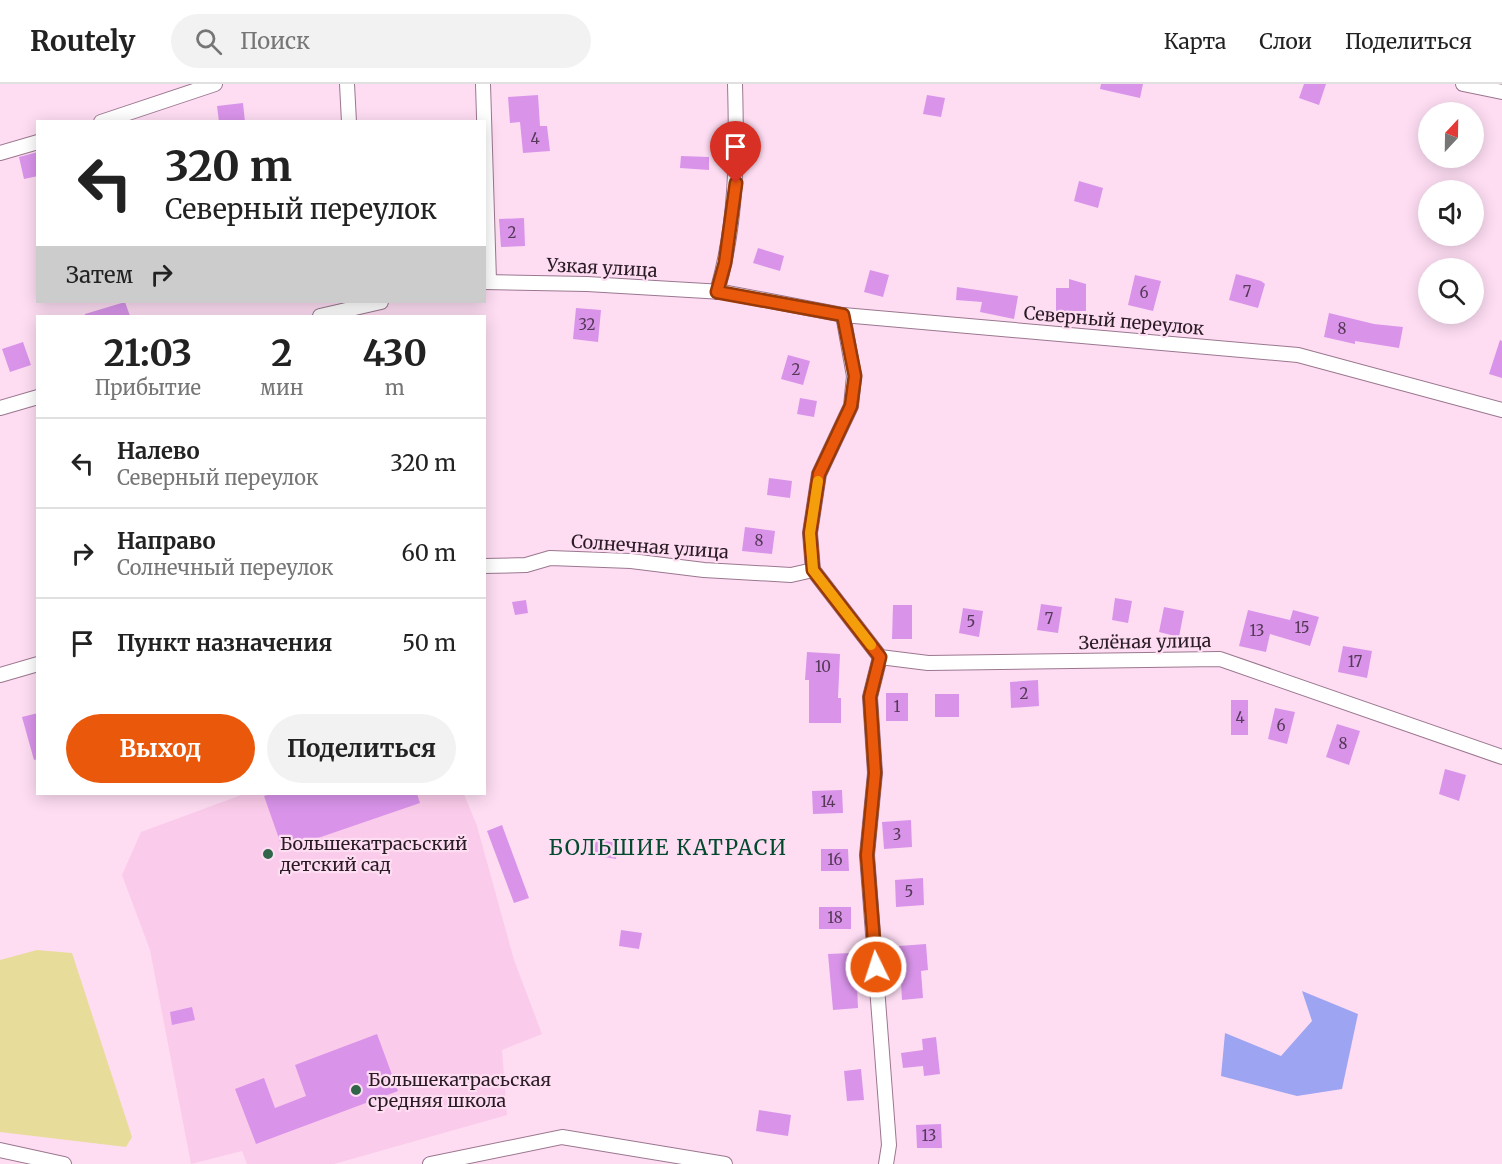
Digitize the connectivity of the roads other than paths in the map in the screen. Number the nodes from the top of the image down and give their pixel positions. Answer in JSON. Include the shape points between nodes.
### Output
{"nodes":[{"id":1,"x":215,"y":84,"type":"edge"},
{"id":2,"x":347,"y":84,"type":"edge"},
{"id":3,"x":483,"y":84,"type":"edge"},
{"id":4,"x":735,"y":84,"type":"edge"},
{"id":5,"x":1463,"y":84,"type":"edge"},
{"id":6,"x":1502,"y":92,"type":"edge"},
{"id":7,"x":107,"y":120,"type":"edge"},
{"id":8,"x":349,"y":120,"type":"edge"},
{"id":9,"x":484,"y":120,"type":"edge"},
{"id":10,"x":36,"y":143,"type":"edge"},
{"id":11,"x":0,"y":153,"type":"edge"},
{"id":12,"x":486,"y":232,"type":"edge"},
{"id":13,"x":487,"y":282,"type":"edge"},
{"id":14,"x":717,"y":292,"type":"junction"},
{"id":15,"x":359,"y":303,"type":"edge"},
{"id":16,"x":323,"y":315,"type":"edge"},
{"id":17,"x":843,"y":315,"type":"junction"},
{"id":18,"x":36,"y":398,"type":"edge"},
{"id":19,"x":0,"y":408,"type":"edge"},
{"id":20,"x":1502,"y":410,"type":"edge"},
{"id":21,"x":486,"y":566,"type":"edge"},
{"id":22,"x":813,"y":570,"type":"junction"},
{"id":23,"x":880,"y":657,"type":"junction"},
{"id":24,"x":36,"y":665,"type":"edge"},
{"id":25,"x":0,"y":675,"type":"edge"},
{"id":26,"x":1502,"y":757,"type":"edge"},
{"id":27,"x":0,"y":1150,"type":"edge"},
{"id":28,"x":64,"y":1164,"type":"edge"},
{"id":29,"x":430,"y":1164,"type":"edge"},
{"id":30,"x":726,"y":1164,"type":"edge"},
{"id":31,"x":886,"y":1164,"type":"edge"}],
"edges":[{"from":1,"to":7,"type":"street"},
{"from":2,"to":8,"type":"street"},
{"from":3,"to":9,"type":"street"},
{"from":4,"to":14,"type":"street","via":[[735,202]]},
{"from":5,"to":6,"type":"street"},
{"from":10,"to":11,"type":"street"},
{"from":12,"to":13,"type":"street"},
{"from":13,"to":14,"type":"street","name":"Узкая улица"},
{"from":14,"to":17,"type":"street","name":"Северный переулок"},
{"from":15,"to":16,"type":"street"},
{"from":17,"to":20,"type":"street","name":"Северный переулок","via":[[1298,355]]},
{"from":17,"to":22,"type":"street","via":[[855,376],[851,406],[819,474],[810,533]]},
{"from":18,"to":19,"type":"street"},
{"from":21,"to":22,"type":"street","name":"Солнечная улица","via":[[526,565],[550,558],[791,575]]},
{"from":22,"to":23,"type":"street"},
{"from":23,"to":26,"type":"street","name":"Зелёная улица","via":[[928,663],[1220,659]]},
{"from":23,"to":31,"type":"street","via":[[870,697],[875,773],[867,855],[889,1145]]},
{"from":24,"to":25,"type":"street"},
{"from":27,"to":28,"type":"street"},
{"from":29,"to":30,"type":"street","via":[[562,1137]]}]}
